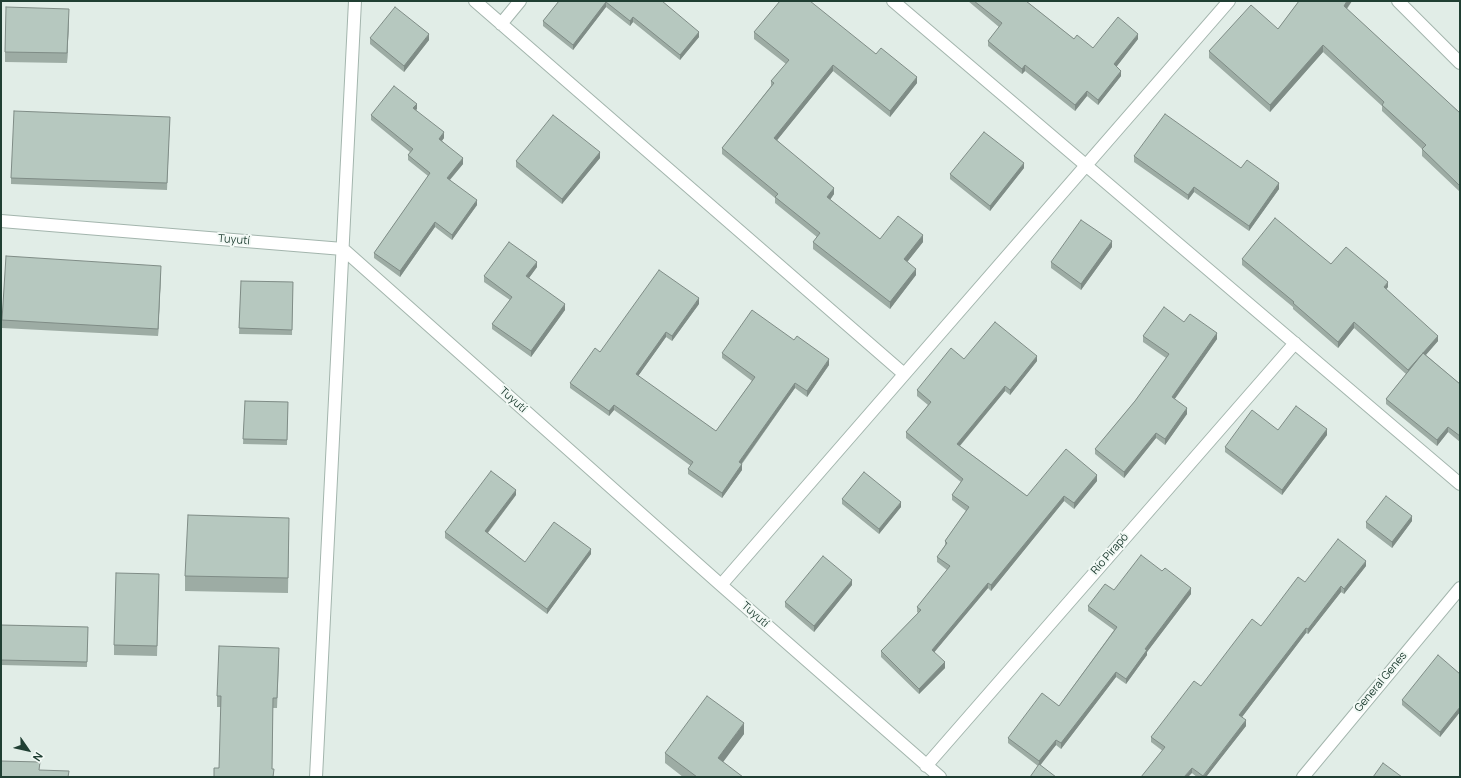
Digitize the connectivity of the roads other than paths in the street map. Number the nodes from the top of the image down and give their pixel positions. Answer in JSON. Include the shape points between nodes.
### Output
{"nodes":[{"id":1,"x":355,"y":1,"type":"edge"},
{"id":2,"x":475,"y":1,"type":"edge"},
{"id":3,"x":520,"y":1,"type":"edge"},
{"id":4,"x":893,"y":1,"type":"edge"},
{"id":5,"x":1229,"y":1,"type":"edge"},
{"id":6,"x":1398,"y":1,"type":"edge"},
{"id":7,"x":501,"y":24,"type":"junction"},
{"id":8,"x":1460,"y":63,"type":"edge"},
{"id":9,"x":1086,"y":166,"type":"junction"},
{"id":10,"x":1,"y":221,"type":"edge"},
{"id":11,"x":343,"y":249,"type":"junction"},
{"id":12,"x":1295,"y":343,"type":"junction"},
{"id":13,"x":904,"y":374,"type":"junction"},
{"id":14,"x":1460,"y":484,"type":"edge"},
{"id":15,"x":721,"y":585,"type":"junction"},
{"id":16,"x":1460,"y":588,"type":"edge"},
{"id":17,"x":926,"y":766,"type":"junction"},
{"id":18,"x":316,"y":777,"type":"edge"},
{"id":19,"x":940,"y":777,"type":"edge"},
{"id":20,"x":1302,"y":777,"type":"edge"}],
"edges":[{"from":1,"to":11,"type":"street"},
{"from":2,"to":7,"type":"street"},
{"from":3,"to":7,"type":"street"},
{"from":4,"to":9,"type":"street"},
{"from":5,"to":9,"type":"street"},
{"from":6,"to":8,"type":"street"},
{"from":7,"to":13,"type":"street"},
{"from":9,"to":12,"type":"street"},
{"from":9,"to":13,"type":"street"},
{"from":10,"to":11,"type":"street","name":"Tuyutí"},
{"from":11,"to":15,"type":"street","name":"Tuyutí"},
{"from":11,"to":18,"type":"street"},
{"from":12,"to":14,"type":"street"},
{"from":12,"to":17,"type":"street","name":"Río Pirapó"},
{"from":13,"to":15,"type":"street"},
{"from":15,"to":17,"type":"street","name":"Tuyutí"},
{"from":16,"to":20,"type":"street","name":"General Genes"},
{"from":17,"to":19,"type":"street","name":"Tuyutí"}]}
